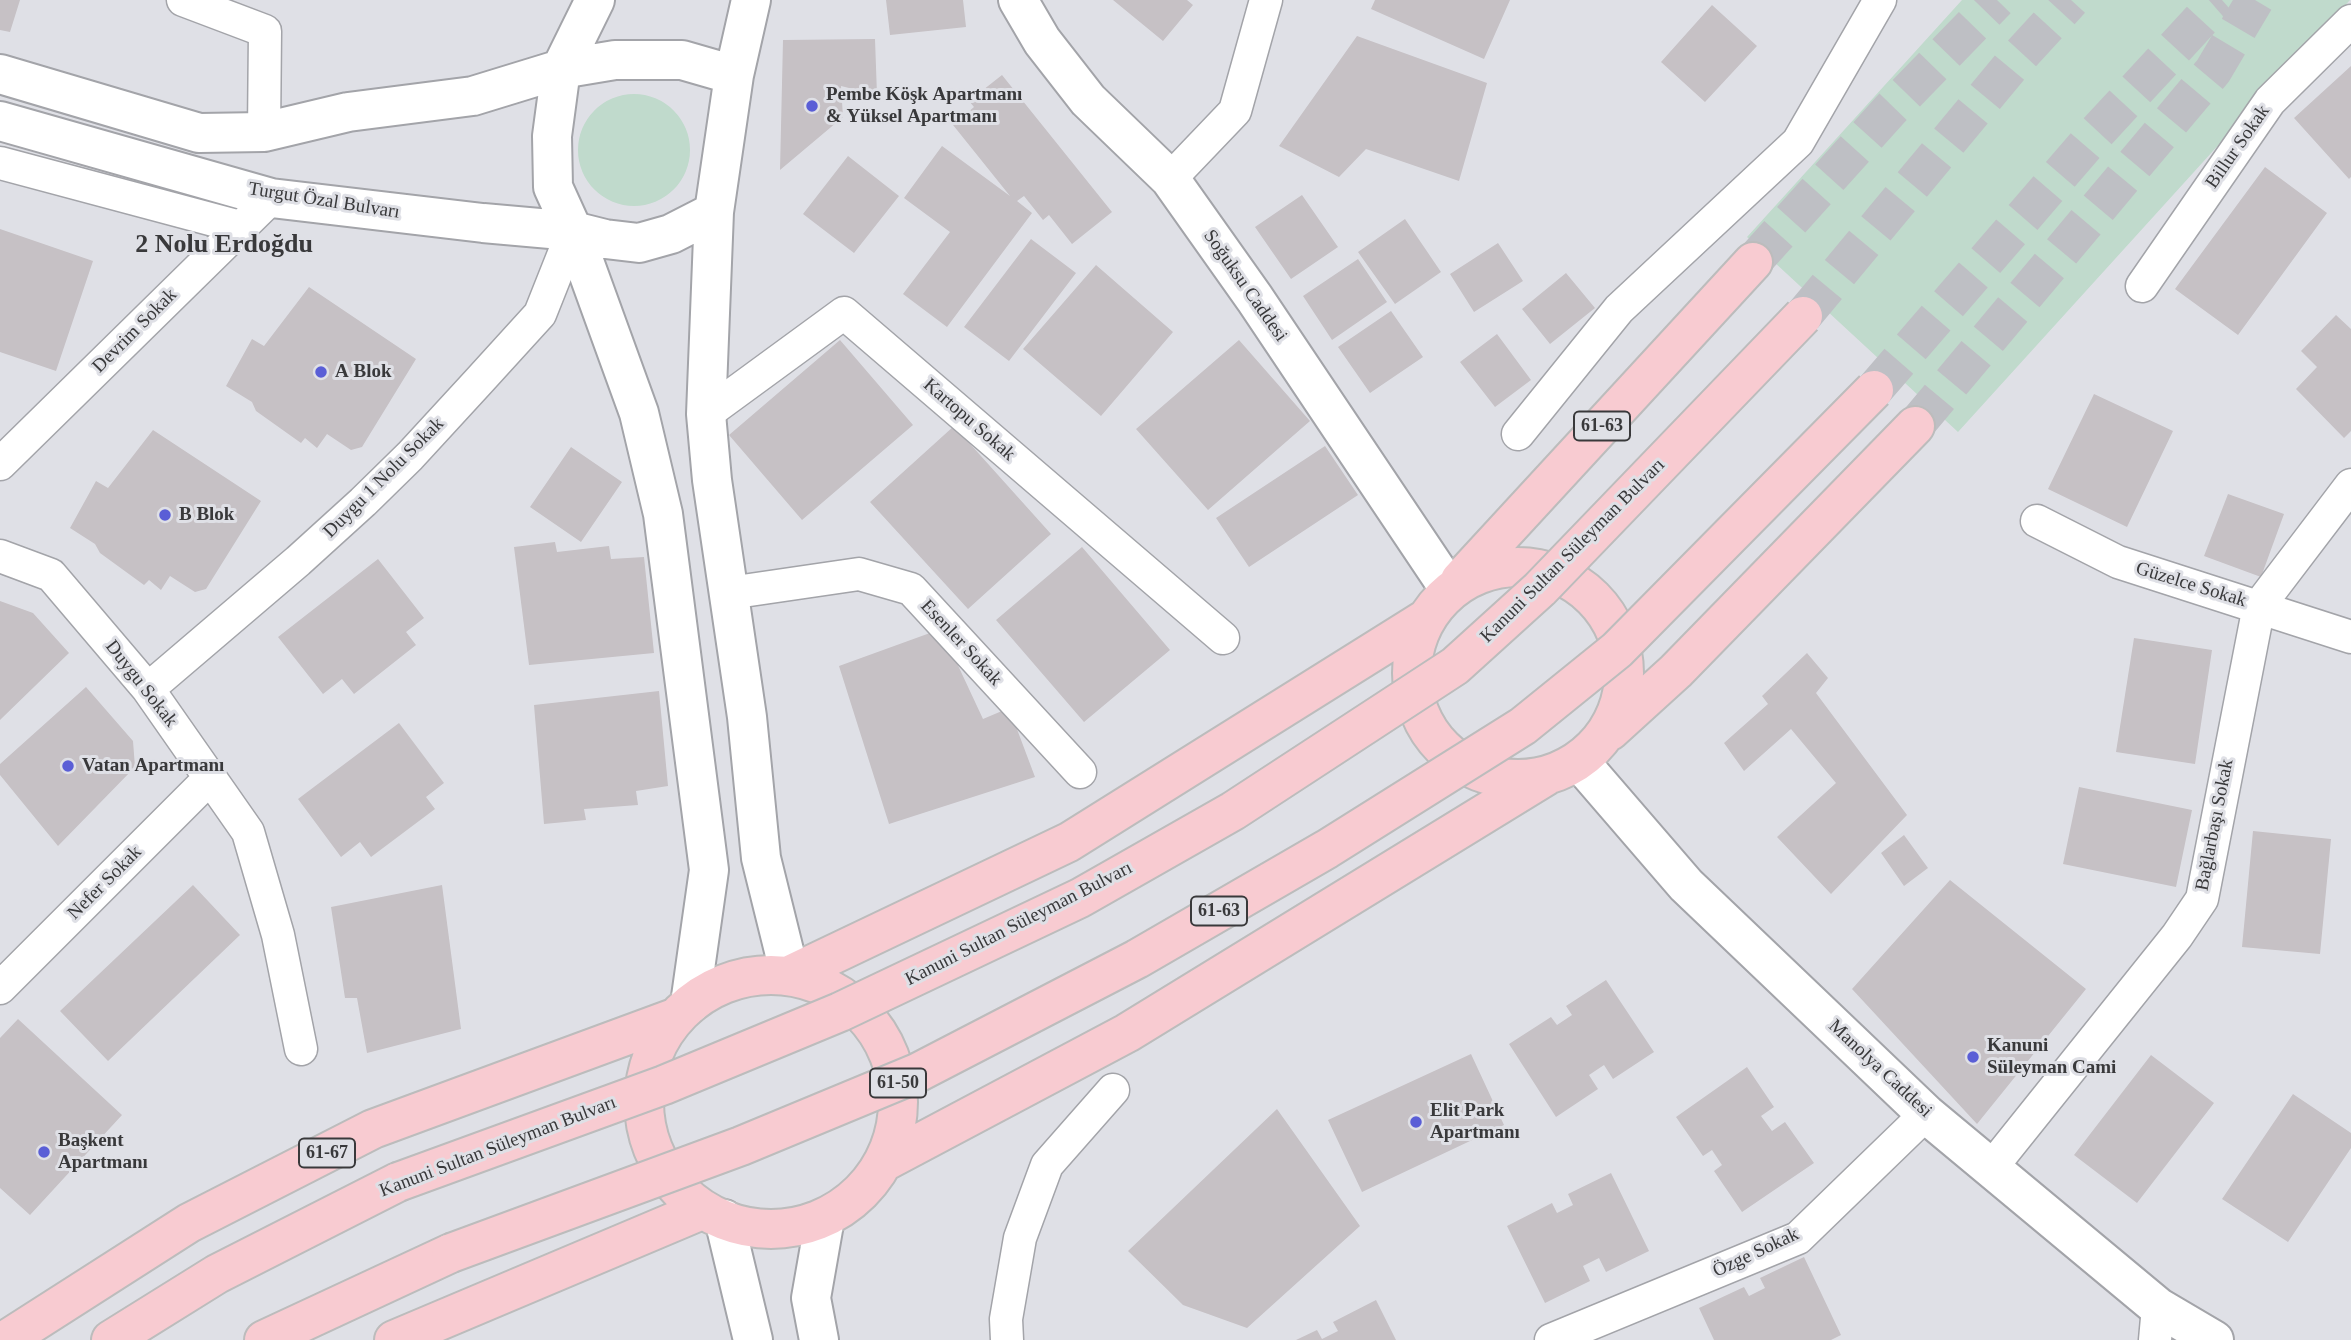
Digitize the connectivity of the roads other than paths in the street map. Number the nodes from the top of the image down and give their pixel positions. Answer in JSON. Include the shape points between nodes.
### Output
{"nodes":[{"id":1,"x":183,"y":0,"type":"edge"},
{"id":2,"x":595,"y":0,"type":"edge"},
{"id":3,"x":751,"y":0,"type":"edge"},
{"id":4,"x":1018,"y":0,"type":"edge"},
{"id":5,"x":1266,"y":0,"type":"edge"},
{"id":6,"x":1880,"y":0,"type":"edge"},
{"id":7,"x":2351,"y":21,"type":"edge"},
{"id":8,"x":561,"y":69,"type":"junction"},
{"id":9,"x":0,"y":74,"type":"edge"},
{"id":10,"x":734,"y":75,"type":"junction"},
{"id":11,"x":0,"y":121,"type":"edge"},
{"id":12,"x":264,"y":132,"type":"junction"},
{"id":13,"x":0,"y":163,"type":"edge"},
{"id":14,"x":1170,"y":179,"type":"junction"},
{"id":15,"x":271,"y":198,"type":"junction"},
{"id":16,"x":714,"y":212,"type":"junction"},
{"id":17,"x":240,"y":227,"type":"junction"},
{"id":18,"x":573,"y":231,"type":"junction"},
{"id":19,"x":1753,"y":262,"type":"tunnel mouth"},
{"id":20,"x":2141,"y":286,"type":"dead end"},
{"id":21,"x":1802,"y":316,"type":"tunnel mouth"},
{"id":22,"x":1874,"y":390,"type":"tunnel mouth"},
{"id":23,"x":706,"y":414,"type":"junction"},
{"id":24,"x":1915,"y":426,"type":"tunnel mouth"},
{"id":25,"x":1518,"y":434,"type":"dead end"},
{"id":26,"x":0,"y":464,"type":"edge"},
{"id":27,"x":2351,"y":485,"type":"edge"},
{"id":28,"x":2037,"y":522,"type":"dead end"},
{"id":29,"x":0,"y":556,"type":"edge"},
{"id":30,"x":729,"y":593,"type":"junction"},
{"id":31,"x":1439,"y":604,"type":"junction"},
{"id":32,"x":2259,"y":606,"type":"junction"},
{"id":33,"x":2351,"y":637,"type":"edge"},
{"id":34,"x":1223,"y":638,"type":"dead end"},
{"id":35,"x":148,"y":689,"type":"junction"},
{"id":36,"x":1576,"y":758,"type":"junction"},
{"id":37,"x":1080,"y":772,"type":"dead end"},
{"id":38,"x":210,"y":778,"type":"junction"},
{"id":39,"x":790,"y":975,"type":"junction"},
{"id":40,"x":0,"y":988,"type":"edge"},
{"id":41,"x":682,"y":1011,"type":"junction"},
{"id":42,"x":301,"y":1049,"type":"dead end"},
{"id":43,"x":1112,"y":1090,"type":"dead end"},
{"id":44,"x":1926,"y":1114,"type":"junction"},
{"id":45,"x":884,"y":1163,"type":"junction"},
{"id":46,"x":1991,"y":1168,"type":"junction"},
{"id":47,"x":713,"y":1214,"type":"junction"},
{"id":48,"x":825,"y":1218,"type":"junction"},
{"id":49,"x":2156,"y":1324,"type":"edge"},
{"id":50,"x":6,"y":1340,"type":"edge"},
{"id":51,"x":111,"y":1340,"type":"edge"},
{"id":52,"x":264,"y":1340,"type":"edge"},
{"id":53,"x":394,"y":1340,"type":"edge"},
{"id":54,"x":753,"y":1340,"type":"edge"},
{"id":55,"x":819,"y":1340,"type":"edge"},
{"id":56,"x":1007,"y":1340,"type":"edge"},
{"id":57,"x":1551,"y":1340,"type":"edge"},
{"id":58,"x":2214,"y":1340,"type":"edge"}],
"edges":[{"from":1,"to":12,"type":"street","via":[[265,31]]},
{"from":2,"to":8,"type":"street"},
{"from":3,"to":10,"type":"street"},
{"from":4,"to":14,"type":"street","name":"Soğuksu Caddesi","via":[[1088,100]]},
{"from":5,"to":14,"type":"street","via":[[1235,111]]},
{"from":6,"to":25,"type":"street","via":[[1798,142],[1619,309]]},
{"from":7,"to":20,"type":"street","name":"Billur Sokak","via":[[2270,101]]},
{"from":8,"to":10,"type":"street","via":[[615,60],[682,60]]},
{"from":8,"to":12,"type":"street","via":[[473,96],[348,112]]},
{"from":8,"to":18,"type":"street","via":[[552,136],[553,187]]},
{"from":9,"to":12,"type":"street","via":[[199,133]]},
{"from":10,"to":16,"type":"street"},
{"from":11,"to":15,"type":"street","name":"Turgut Özal Bulvarı"},
{"from":13,"to":17,"type":"street"},
{"from":14,"to":31,"type":"street","name":"Soğuksu Caddesi","via":[[1255,299]]},
{"from":15,"to":17,"type":"street","name":"Devrim Sokak"},
{"from":15,"to":18,"type":"street","name":"Turgut Özal Bulvarı"},
{"from":16,"to":18,"type":"street","via":[[671,234],[639,243]]},
{"from":16,"to":23,"type":"street"},
{"from":17,"to":26,"type":"street","name":"Devrim Sokak"},
{"from":18,"to":35,"type":"street","name":"Duygu 1 Nolu Sokak","via":[[540,314],[410,456],[299,561]]},
{"from":18,"to":41,"type":"street","via":[[639,413],[663,514],[709,870]]},
{"from":19,"to":31,"type":"main road","number":"61-63"},
{"from":21,"to":51,"type":"main road","name":"Kanuni Sultan Süleyman Bulvarı","bridge":true,"via":[[1540,589],[1455,666],[1233,811],[1080,898],[840,1013],[664,1085],[398,1182],[218,1274]]},
{"from":22,"to":52,"type":"main road","number":"61-63","bridge":true,"via":[[1617,650],[1523,726],[1327,849],[1137,959],[917,1073],[741,1146],[451,1253]]},
{"from":23,"to":30,"type":"street"},
{"from":23,"to":34,"type":"street","name":"Kartopu Sokak","via":[[844,313]]},
{"from":24,"to":36,"type":"main road","via":[[1676,671]]},
{"from":27,"to":32,"type":"street","name":"Bağlarbaşı Sokak"},
{"from":28,"to":32,"type":"street","name":"Güzelce Sokak","via":[[2118,562]]},
{"from":29,"to":35,"type":"street","name":"Duygu Sokak","via":[[51,575]]},
{"from":30,"to":37,"type":"street","name":"Esenler Sokak","via":[[859,575],[911,589]]},
{"from":30,"to":39,"type":"street","via":[[761,858]]},
{"from":31,"to":36,"type":"main road","number":"61-63","via":[[1413,651],[1412,688],[1423,722],[1444,751],[1475,771],[1510,779]]},
{"from":31,"to":36,"type":"main road","number":"61-63","via":[[1480,573],[1514,566],[1548,570],[1579,584],[1604,608],[1620,639],[1625,672],[1620,706]]},
{"from":31,"to":39,"type":"main road","number":"61-63","via":[[1069,842]]},
{"from":32,"to":33,"type":"street","name":"Güzelce Sokak"},
{"from":32,"to":46,"type":"street","name":"Bağlarbaşı Sokak","via":[[2202,899]]},
{"from":35,"to":38,"type":"street","name":"Duygu Sokak"},
{"from":36,"to":44,"type":"street","name":"Manolya Caddesi","via":[[1686,885]]},
{"from":36,"to":45,"type":"main road","via":[[1128,1033]]},
{"from":38,"to":40,"type":"street","name":"Nefer Sokak"},
{"from":38,"to":42,"type":"street","name":"Duygu Sokak","via":[[248,831],[278,935]]},
{"from":39,"to":41,"type":"main road","number":"61-63","via":[[749,976],[708,991]]},
{"from":39,"to":45,"type":"main road","number":"61-50","via":[[829,987],[862,1011],[886,1044],[898,1096],[897,1124]]},
{"from":41,"to":47,"type":"main road","via":[[651,1056],[643,1099],[649,1142],[670,1180]]},
{"from":41,"to":50,"type":"main road","number":"61-67","via":[[373,1129],[188,1223]]},
{"from":43,"to":56,"type":"street","via":[[1047,1165],[1020,1238],[1006,1319]]},
{"from":44,"to":46,"type":"street","name":"Manolya Caddesi"},
{"from":44,"to":57,"type":"street","name":"Özge Sokak","via":[[1798,1238]]},
{"from":45,"to":48,"type":"main road","number":"61-50","via":[[859,1195]]},
{"from":46,"to":49,"type":"street","name":"Manolya Caddesi"},
{"from":47,"to":48,"type":"main road","number":"61-50","via":[[742,1227],[785,1229]]},
{"from":47,"to":53,"type":"main road"},
{"from":47,"to":54,"type":"street"},
{"from":48,"to":55,"type":"street","via":[[811,1298]]},
{"from":49,"to":58,"type":"street","name":"Manolya Caddesi"}]}
